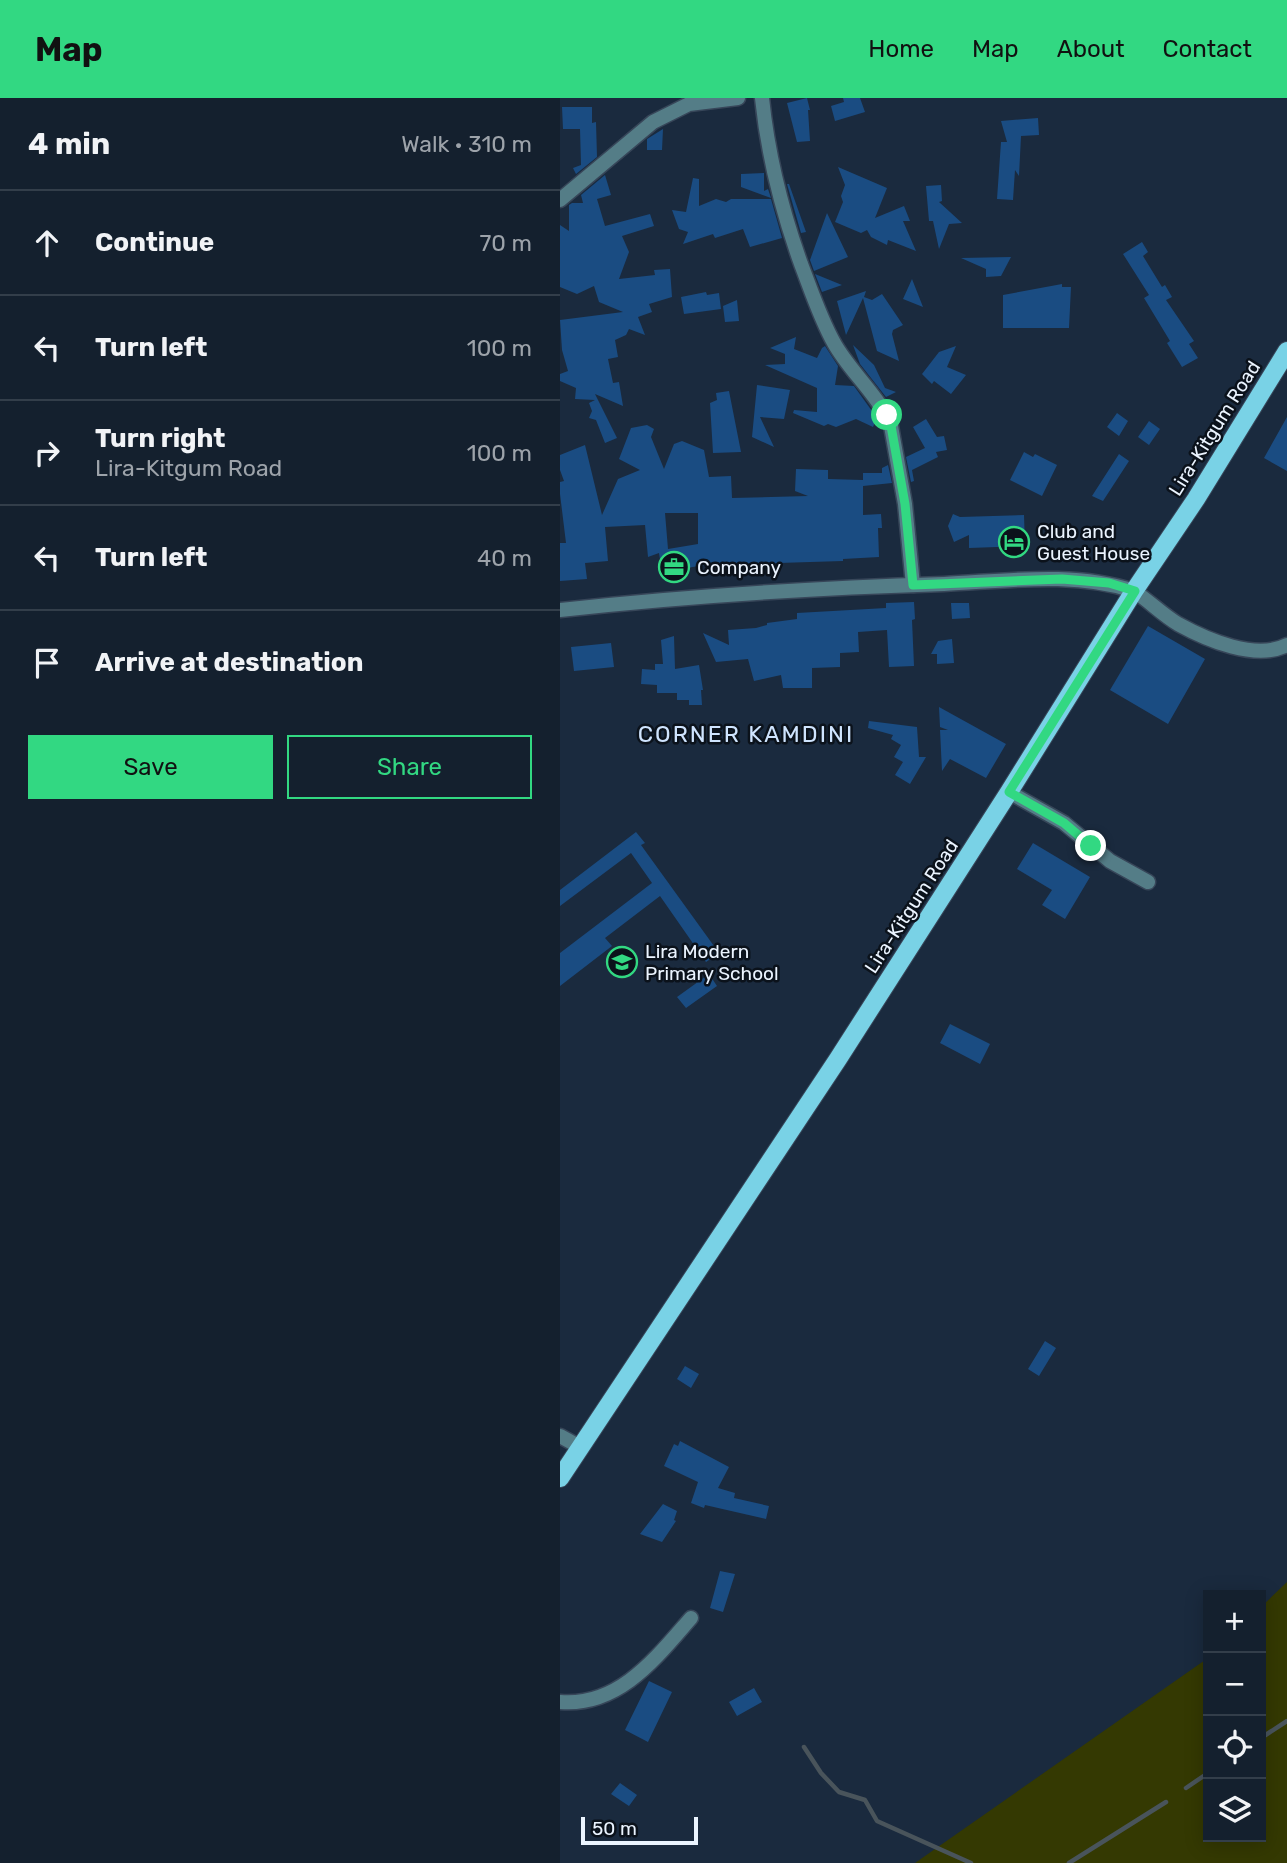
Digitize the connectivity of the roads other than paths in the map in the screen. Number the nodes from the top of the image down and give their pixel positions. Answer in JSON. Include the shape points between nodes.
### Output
{"nodes":[{"id":1,"x":738,"y":98,"type":"edge"},
{"id":2,"x":762,"y":98,"type":"edge"},
{"id":3,"x":560,"y":200,"type":"edge"},
{"id":4,"x":1287,"y":351,"type":"edge"},
{"id":5,"x":913,"y":585,"type":"junction"},
{"id":6,"x":1135,"y":591,"type":"junction"},
{"id":7,"x":560,"y":610,"type":"edge"},
{"id":8,"x":1287,"y":645,"type":"edge"},
{"id":9,"x":1009,"y":792,"type":"junction"},
{"id":10,"x":1148,"y":882,"type":"dead end"},
{"id":11,"x":560,"y":1436,"type":"edge"},
{"id":12,"x":580,"y":1447,"type":"junction"},
{"id":13,"x":560,"y":1478,"type":"edge"},
{"id":14,"x":691,"y":1618,"type":"dead end"},
{"id":15,"x":560,"y":1702,"type":"edge"}],
"edges":[{"from":1,"to":3,"type":"street","via":[[689,104],[664,115]]},
{"from":2,"to":5,"type":"street","via":[[770,164],[809,285],[837,348],[891,426]]},
{"from":4,"to":6,"type":"main road","name":"Lira-Kitgum Road"},
{"from":5,"to":6,"type":"street","via":[[1062,579],[1109,583]]},
{"from":5,"to":7,"type":"street","via":[[671,598]]},
{"from":6,"to":8,"type":"street","via":[[1177,624],[1229,645],[1253,652]]},
{"from":6,"to":9,"type":"main road","name":"Lira-Kitgum Road"},
{"from":9,"to":10,"type":"street","via":[[1064,823],[1110,861]]},
{"from":9,"to":12,"type":"main road","name":"Lira-Kitgum Road"},
{"from":11,"to":12,"type":"street"},
{"from":12,"to":13,"type":"main road","name":"Lira-Kitgum Road"},
{"from":14,"to":15,"type":"street","via":[[663,1651],[617,1691],[586,1702]]}]}
